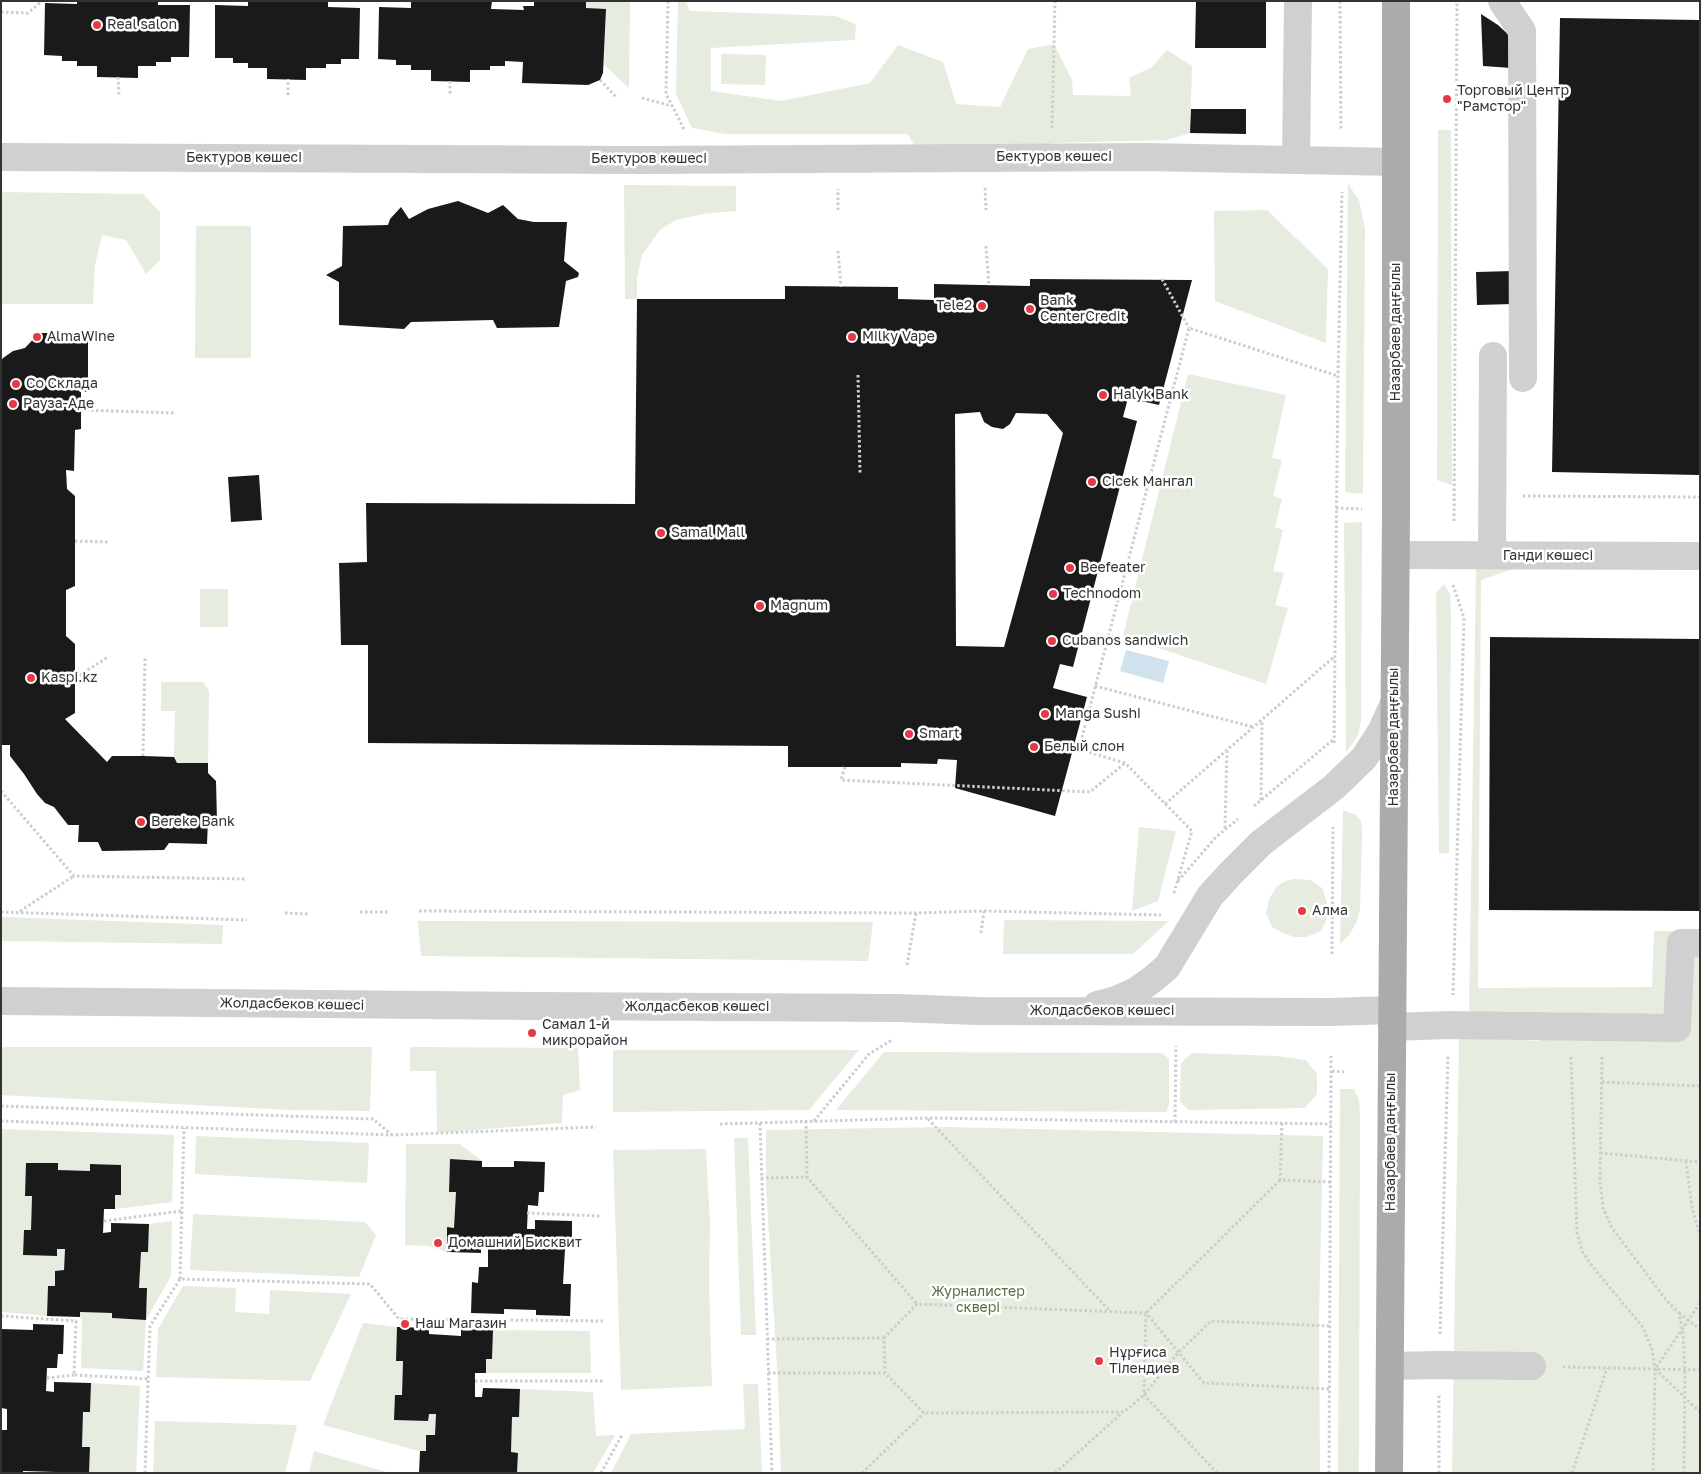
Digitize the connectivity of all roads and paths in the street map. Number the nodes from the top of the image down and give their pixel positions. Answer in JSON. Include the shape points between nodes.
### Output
{"nodes":[{"id":1,"x":42,"y":1,"type":"edge"},
{"id":2,"x":1056,"y":1,"type":"edge"},
{"id":3,"x":1298,"y":1,"type":"edge"},
{"id":4,"x":1340,"y":1,"type":"edge"},
{"id":5,"x":1396,"y":1,"type":"edge"},
{"id":6,"x":1457,"y":1,"type":"edge"},
{"id":7,"x":1502,"y":1,"type":"edge"},
{"id":8,"x":1,"y":12,"type":"edge"},
{"id":9,"x":118,"y":77,"type":"dead end"},
{"id":10,"x":288,"y":79,"type":"dead end"},
{"id":11,"x":600,"y":80,"type":"dead end"},
{"id":12,"x":450,"y":81,"type":"dead end"},
{"id":13,"x":119,"y":95,"type":"dead end"},
{"id":14,"x":288,"y":95,"type":"dead end"},
{"id":15,"x":450,"y":96,"type":"dead end"},
{"id":16,"x":617,"y":98,"type":"dead end"},
{"id":17,"x":642,"y":98,"type":"dead end"},
{"id":18,"x":672,"y":106,"type":"dead end"},
{"id":19,"x":1052,"y":130,"type":"dead end"},
{"id":20,"x":1341,"y":136,"type":"dead end"},
{"id":21,"x":1,"y":157,"type":"edge"},
{"id":22,"x":1296,"y":160,"type":"junction"},
{"id":23,"x":1396,"y":162,"type":"junction"},
{"id":24,"x":838,"y":181,"type":"dead end"},
{"id":25,"x":985,"y":185,"type":"dead end"},
{"id":26,"x":1342,"y":187,"type":"dead end"},
{"id":27,"x":838,"y":210,"type":"dead end"},
{"id":28,"x":986,"y":210,"type":"dead end"},
{"id":29,"x":986,"y":246,"type":"dead end"},
{"id":30,"x":838,"y":251,"type":"dead end"},
{"id":31,"x":1162,"y":279,"type":"dead end"},
{"id":32,"x":989,"y":286,"type":"dead end"},
{"id":33,"x":841,"y":287,"type":"dead end"},
{"id":34,"x":1189,"y":328,"type":"junction"},
{"id":35,"x":1492,"y":356,"type":"dead end"},
{"id":36,"x":858,"y":375,"type":"dead end"},
{"id":37,"x":1338,"y":376,"type":"junction"},
{"id":38,"x":1523,"y":378,"type":"dead end"},
{"id":39,"x":81,"y":410,"type":"dead end"},
{"id":40,"x":176,"y":413,"type":"dead end"},
{"id":41,"x":860,"y":473,"type":"dead end"},
{"id":42,"x":1492,"y":496,"type":"junction"},
{"id":43,"x":1700,"y":497,"type":"edge"},
{"id":44,"x":1336,"y":508,"type":"junction"},
{"id":45,"x":1362,"y":509,"type":"dead end"},
{"id":46,"x":1454,"y":521,"type":"dead end"},
{"id":47,"x":75,"y":541,"type":"dead end"},
{"id":48,"x":110,"y":542,"type":"dead end"},
{"id":49,"x":1396,"y":555,"type":"junction"},
{"id":50,"x":1492,"y":556,"type":"junction"},
{"id":51,"x":1700,"y":556,"type":"edge"},
{"id":52,"x":1335,"y":655,"type":"junction"},
{"id":53,"x":108,"y":657,"type":"dead end"},
{"id":54,"x":145,"y":658,"type":"dead end"},
{"id":55,"x":75,"y":678,"type":"dead end"},
{"id":56,"x":1095,"y":686,"type":"junction"},
{"id":57,"x":1395,"y":701,"type":"junction"},
{"id":58,"x":1262,"y":720,"type":"junction"},
{"id":59,"x":1253,"y":727,"type":"junction"},
{"id":60,"x":1334,"y":747,"type":"dead end"},
{"id":61,"x":1227,"y":750,"type":"junction"},
{"id":62,"x":143,"y":756,"type":"dead end"},
{"id":63,"x":1126,"y":764,"type":"junction"},
{"id":64,"x":845,"y":767,"type":"dead end"},
{"id":65,"x":1,"y":791,"type":"edge"},
{"id":66,"x":1261,"y":801,"type":"dead end"},
{"id":67,"x":1165,"y":804,"type":"junction"},
{"id":68,"x":1333,"y":818,"type":"dead end"},
{"id":69,"x":1225,"y":829,"type":"dead end"},
{"id":70,"x":74,"y":876,"type":"junction"},
{"id":71,"x":244,"y":879,"type":"dead end"},
{"id":72,"x":1173,"y":896,"type":"dead end"},
{"id":73,"x":419,"y":911,"type":"dead end"},
{"id":74,"x":984,"y":911,"type":"junction"},
{"id":75,"x":1,"y":912,"type":"edge"},
{"id":76,"x":19,"y":912,"type":"junction"},
{"id":77,"x":360,"y":912,"type":"dead end"},
{"id":78,"x":389,"y":912,"type":"dead end"},
{"id":79,"x":916,"y":912,"type":"junction"},
{"id":80,"x":286,"y":913,"type":"dead end"},
{"id":81,"x":308,"y":914,"type":"dead end"},
{"id":82,"x":1167,"y":915,"type":"dead end"},
{"id":83,"x":247,"y":920,"type":"dead end"},
{"id":84,"x":981,"y":933,"type":"dead end"},
{"id":85,"x":1700,"y":943,"type":"edge"},
{"id":86,"x":1332,"y":954,"type":"dead end"},
{"id":87,"x":907,"y":965,"type":"dead end"},
{"id":88,"x":1,"y":1001,"type":"edge"},
{"id":89,"x":1073,"y":1011,"type":"junction"},
{"id":90,"x":1392,"y":1019,"type":"junction"},
{"id":91,"x":1570,"y":1027,"type":"junction"},
{"id":92,"x":1603,"y":1027,"type":"junction"},
{"id":93,"x":893,"y":1039,"type":"dead end"},
{"id":94,"x":1176,"y":1046,"type":"dead end"},
{"id":95,"x":1332,"y":1056,"type":"dead end"},
{"id":96,"x":1332,"y":1072,"type":"junction"},
{"id":97,"x":1344,"y":1072,"type":"dead end"},
{"id":98,"x":1602,"y":1082,"type":"junction"},
{"id":99,"x":1700,"y":1086,"type":"edge"},
{"id":100,"x":1,"y":1106,"type":"edge"},
{"id":101,"x":927,"y":1118,"type":"junction"},
{"id":102,"x":1,"y":1121,"type":"edge"},
{"id":103,"x":806,"y":1121,"type":"junction"},
{"id":104,"x":814,"y":1121,"type":"junction"},
{"id":105,"x":1175,"y":1122,"type":"junction"},
{"id":106,"x":760,"y":1123,"type":"junction"},
{"id":107,"x":1282,"y":1123,"type":"junction"},
{"id":108,"x":720,"y":1124,"type":"dead end"},
{"id":109,"x":1331,"y":1124,"type":"junction"},
{"id":110,"x":596,"y":1127,"type":"dead end"},
{"id":111,"x":184,"y":1128,"type":"junction"},
{"id":112,"x":392,"y":1135,"type":"junction"},
{"id":113,"x":1600,"y":1153,"type":"junction"},
{"id":114,"x":1686,"y":1161,"type":"junction"},
{"id":115,"x":1700,"y":1162,"type":"edge"},
{"id":116,"x":807,"y":1177,"type":"junction"},
{"id":117,"x":761,"y":1178,"type":"junction"},
{"id":118,"x":1280,"y":1180,"type":"junction"},
{"id":119,"x":1331,"y":1182,"type":"junction"},
{"id":120,"x":182,"y":1211,"type":"junction"},
{"id":121,"x":528,"y":1213,"type":"dead end"},
{"id":122,"x":600,"y":1216,"type":"dead end"},
{"id":123,"x":104,"y":1221,"type":"dead end"},
{"id":124,"x":1700,"y":1236,"type":"edge"},
{"id":125,"x":180,"y":1279,"type":"junction"},
{"id":126,"x":1700,"y":1303,"type":"edge"},
{"id":127,"x":917,"y":1304,"type":"junction"},
{"id":128,"x":1110,"y":1310,"type":"junction"},
{"id":129,"x":1146,"y":1313,"type":"junction"},
{"id":130,"x":1679,"y":1313,"type":"junction"},
{"id":131,"x":1,"y":1316,"type":"edge"},
{"id":132,"x":1688,"y":1320,"type":"junction"},
{"id":133,"x":603,"y":1322,"type":"dead end"},
{"id":134,"x":1330,"y":1326,"type":"junction"},
{"id":135,"x":1683,"y":1329,"type":"junction"},
{"id":136,"x":1700,"y":1329,"type":"edge"},
{"id":137,"x":884,"y":1338,"type":"junction"},
{"id":138,"x":767,"y":1339,"type":"junction"},
{"id":139,"x":1178,"y":1353,"type":"junction"},
{"id":140,"x":1390,"y":1366,"type":"junction"},
{"id":141,"x":1532,"y":1366,"type":"joint"},
{"id":142,"x":1607,"y":1368,"type":"junction"},
{"id":143,"x":1655,"y":1369,"type":"junction"},
{"id":144,"x":1685,"y":1370,"type":"junction"},
{"id":145,"x":1700,"y":1370,"type":"edge"},
{"id":146,"x":768,"y":1373,"type":"junction"},
{"id":147,"x":885,"y":1373,"type":"junction"},
{"id":148,"x":74,"y":1375,"type":"junction"},
{"id":149,"x":46,"y":1378,"type":"dead end"},
{"id":150,"x":149,"y":1379,"type":"junction"},
{"id":151,"x":475,"y":1381,"type":"dead end"},
{"id":152,"x":605,"y":1382,"type":"dead end"},
{"id":153,"x":1330,"y":1390,"type":"junction"},
{"id":154,"x":1144,"y":1394,"type":"junction"},
{"id":155,"x":1685,"y":1398,"type":"junction"},
{"id":156,"x":1124,"y":1412,"type":"junction"},
{"id":157,"x":1700,"y":1412,"type":"edge"},
{"id":158,"x":924,"y":1413,"type":"junction"},
{"id":159,"x":622,"y":1435,"type":"dead end"},
{"id":160,"x":145,"y":1473,"type":"edge"},
{"id":161,"x":602,"y":1473,"type":"edge"},
{"id":162,"x":772,"y":1473,"type":"edge"},
{"id":163,"x":862,"y":1473,"type":"edge"},
{"id":164,"x":1055,"y":1473,"type":"edge"},
{"id":165,"x":1217,"y":1473,"type":"edge"},
{"id":166,"x":1329,"y":1473,"type":"edge"},
{"id":167,"x":1389,"y":1473,"type":"edge"},
{"id":168,"x":1572,"y":1473,"type":"edge"},
{"id":169,"x":1654,"y":1473,"type":"edge"},
{"id":170,"x":1684,"y":1473,"type":"edge"}],
"edges":[{"from":1,"to":8,"type":"path","via":[[28,13]]},
{"from":2,"to":19,"type":"path"},
{"from":3,"to":22,"type":"street"},
{"from":4,"to":20,"type":"path"},
{"from":5,"to":23,"type":"main road","name":"Назарбаев даңғылы"},
{"from":6,"to":46,"type":"path"},
{"from":7,"to":38,"type":"street","via":[[1522,31]]},
{"from":9,"to":13,"type":"path"},
{"from":10,"to":14,"type":"path"},
{"from":11,"to":16,"type":"path"},
{"from":12,"to":15,"type":"path"},
{"from":17,"to":18,"type":"path"},
{"from":21,"to":22,"type":"street","name":"Бектуров көшесі","via":[[641,160],[1146,157]]},
{"from":22,"to":23,"type":"street","name":"Бектуров көшесі"},
{"from":23,"to":49,"type":"main road","name":"Назарбаев даңғылы"},
{"from":24,"to":27,"type":"path"},
{"from":25,"to":28,"type":"path"},
{"from":26,"to":37,"type":"path"},
{"from":29,"to":32,"type":"path"},
{"from":30,"to":33,"type":"path"},
{"from":31,"to":34,"type":"path"},
{"from":34,"to":37,"type":"path"},
{"from":34,"to":56,"type":"path"},
{"from":35,"to":42,"type":"street"},
{"from":36,"to":41,"type":"path"},
{"from":37,"to":44,"type":"path"},
{"from":39,"to":40,"type":"path"},
{"from":42,"to":43,"type":"path"},
{"from":42,"to":50,"type":"street"},
{"from":44,"to":45,"type":"path"},
{"from":44,"to":52,"type":"path"},
{"from":47,"to":48,"type":"path"},
{"from":49,"to":50,"type":"street","name":"Ганди көшесі"},
{"from":49,"to":57,"type":"main road","name":"Назарбаев даңғылы"},
{"from":50,"to":51,"type":"street","name":"Ганди көшесі"},
{"from":52,"to":58,"type":"path"},
{"from":52,"to":60,"type":"path"},
{"from":53,"to":55,"type":"path"},
{"from":54,"to":62,"type":"path"},
{"from":56,"to":59,"type":"path"},
{"from":56,"to":63,"type":"path","via":[[1079,749]]},
{"from":57,"to":89,"type":"street","via":[[1382,732],[1364,758],[1334,787],[1261,843],[1210,896],[1168,967],[1136,991],[1116,1000]]},
{"from":57,"to":90,"type":"main road","name":"Назарбаев даңғылы"},
{"from":58,"to":59,"type":"path"},
{"from":58,"to":66,"type":"path"},
{"from":59,"to":61,"type":"path"},
{"from":61,"to":67,"type":"path"},
{"from":61,"to":69,"type":"path"},
{"from":63,"to":64,"type":"path","via":[[1090,792],[841,780]]},
{"from":63,"to":67,"type":"path"},
{"from":65,"to":70,"type":"path"},
{"from":67,"to":72,"type":"path","via":[[1192,832]]},
{"from":68,"to":86,"type":"path"},
{"from":70,"to":71,"type":"path"},
{"from":70,"to":76,"type":"path"},
{"from":73,"to":79,"type":"path"},
{"from":74,"to":79,"type":"path"},
{"from":74,"to":82,"type":"path"},
{"from":74,"to":84,"type":"path"},
{"from":75,"to":76,"type":"path"},
{"from":76,"to":83,"type":"path"},
{"from":77,"to":78,"type":"path"},
{"from":79,"to":87,"type":"path"},
{"from":80,"to":81,"type":"path"},
{"from":85,"to":92,"type":"street","name":"Жолдасбеков көшесі","via":[[1681,943],[1677,1028]]},
{"from":88,"to":89,"type":"street","name":"Жолдасбеков көшесі"},
{"from":89,"to":90,"type":"street","name":"Жолдасбеков көшесі","via":[[1331,1012]]},
{"from":90,"to":91,"type":"street","name":"Жолдасбеков көшесі","via":[[1448,1025]]},
{"from":90,"to":140,"type":"main road","name":"Назарбаев даңғылы"},
{"from":91,"to":92,"type":"street","name":"Жолдасбеков көшесі"},
{"from":91,"to":143,"type":"path","via":[[1577,1233],[1584,1253],[1596,1271],[1642,1326],[1652,1349]]},
{"from":92,"to":98,"type":"path"},
{"from":93,"to":104,"type":"path","via":[[869,1054]]},
{"from":94,"to":105,"type":"path"},
{"from":95,"to":96,"type":"path"},
{"from":96,"to":97,"type":"path"},
{"from":96,"to":109,"type":"path"},
{"from":98,"to":99,"type":"path"},
{"from":98,"to":113,"type":"path"},
{"from":100,"to":112,"type":"path","via":[[373,1119]]},
{"from":101,"to":104,"type":"path"},
{"from":101,"to":105,"type":"path"},
{"from":101,"to":128,"type":"path"},
{"from":102,"to":111,"type":"path"},
{"from":103,"to":104,"type":"path"},
{"from":103,"to":106,"type":"path"},
{"from":103,"to":116,"type":"path"},
{"from":105,"to":107,"type":"path"},
{"from":106,"to":108,"type":"path"},
{"from":106,"to":117,"type":"path"},
{"from":107,"to":109,"type":"path"},
{"from":107,"to":118,"type":"path"},
{"from":109,"to":119,"type":"path"},
{"from":110,"to":112,"type":"path"},
{"from":111,"to":112,"type":"path"},
{"from":111,"to":120,"type":"path"},
{"from":113,"to":114,"type":"path"},
{"from":113,"to":130,"type":"path","via":[[1603,1208],[1612,1228]]},
{"from":114,"to":115,"type":"path"},
{"from":114,"to":124,"type":"path","via":[[1692,1208]]},
{"from":116,"to":117,"type":"path"},
{"from":116,"to":127,"type":"path"},
{"from":117,"to":138,"type":"path"},
{"from":118,"to":119,"type":"path"},
{"from":118,"to":129,"type":"path"},
{"from":119,"to":134,"type":"path"},
{"from":120,"to":123,"type":"path"},
{"from":120,"to":125,"type":"path"},
{"from":121,"to":122,"type":"path"},
{"from":125,"to":133,"type":"path","via":[[370,1284],[399,1319]]},
{"from":125,"to":150,"type":"path","via":[[150,1326]]},
{"from":126,"to":132,"type":"path"},
{"from":127,"to":128,"type":"path"},
{"from":127,"to":137,"type":"path"},
{"from":128,"to":129,"type":"path"},
{"from":129,"to":139,"type":"path"},
{"from":129,"to":154,"type":"path"},
{"from":130,"to":132,"type":"path"},
{"from":130,"to":135,"type":"path"},
{"from":131,"to":148,"type":"path","via":[[76,1321]]},
{"from":132,"to":135,"type":"path"},
{"from":132,"to":136,"type":"path"},
{"from":134,"to":139,"type":"path","via":[[1211,1321]]},
{"from":134,"to":153,"type":"path"},
{"from":135,"to":143,"type":"path"},
{"from":135,"to":144,"type":"path"},
{"from":137,"to":138,"type":"path"},
{"from":137,"to":147,"type":"path"},
{"from":138,"to":146,"type":"path"},
{"from":139,"to":153,"type":"path","via":[[1204,1383]]},
{"from":139,"to":154,"type":"path"},
{"from":140,"to":141,"type":"street"},
{"from":140,"to":167,"type":"main road","name":"Назарбаев даңғылы"},
{"from":141,"to":142,"type":"path"},
{"from":142,"to":143,"type":"path"},
{"from":142,"to":168,"type":"path"},
{"from":143,"to":144,"type":"path"},
{"from":143,"to":155,"type":"path"},
{"from":143,"to":169,"type":"path"},
{"from":144,"to":145,"type":"path"},
{"from":144,"to":155,"type":"path"},
{"from":146,"to":147,"type":"path"},
{"from":146,"to":162,"type":"path"},
{"from":147,"to":158,"type":"path"},
{"from":148,"to":149,"type":"path"},
{"from":148,"to":150,"type":"path"},
{"from":150,"to":160,"type":"path"},
{"from":151,"to":152,"type":"path"},
{"from":153,"to":166,"type":"path"},
{"from":154,"to":156,"type":"path"},
{"from":154,"to":165,"type":"path"},
{"from":155,"to":157,"type":"path"},
{"from":155,"to":170,"type":"path"},
{"from":156,"to":158,"type":"path"},
{"from":156,"to":164,"type":"path"},
{"from":158,"to":163,"type":"path"},
{"from":159,"to":161,"type":"path"}]}
